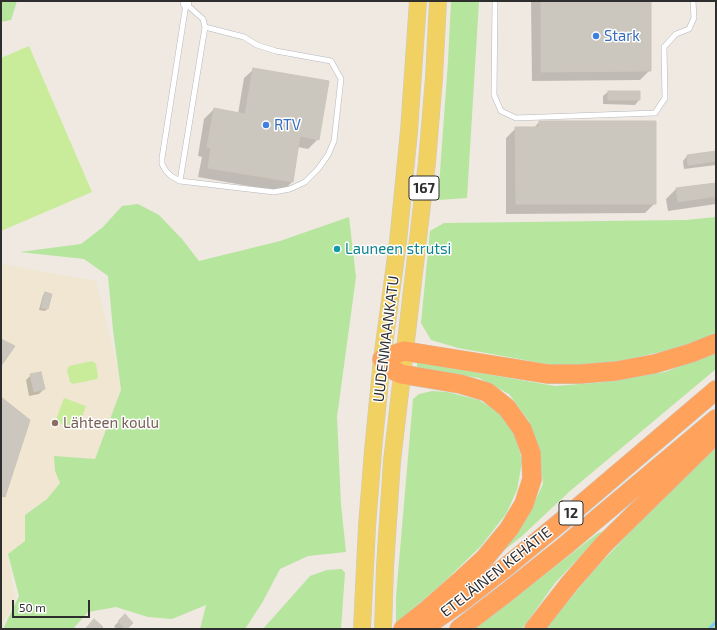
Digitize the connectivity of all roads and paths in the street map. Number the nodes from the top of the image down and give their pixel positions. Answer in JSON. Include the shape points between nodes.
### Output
{"nodes":[{"id":1,"x":418,"y":1,"type":"edge"},
{"id":2,"x":438,"y":1,"type":"edge"},
{"id":3,"x":495,"y":1,"type":"edge"},
{"id":4,"x":693,"y":1,"type":"edge"},
{"id":5,"x":186,"y":3,"type":"edge"},
{"id":6,"x":205,"y":27,"type":"junction"},
{"id":7,"x":180,"y":181,"type":"junction"},
{"id":8,"x":716,"y":343,"type":"edge"},
{"id":9,"x":404,"y":351,"type":"junction"},
{"id":10,"x":382,"y":359,"type":"junction"},
{"id":11,"x":402,"y":374,"type":"junction"},
{"id":12,"x":716,"y":390,"type":"edge"},
{"id":13,"x":716,"y":419,"type":"edge"},
{"id":14,"x":716,"y":434,"type":"edge"},
{"id":15,"x":362,"y":624,"type":"edge"},
{"id":16,"x":383,"y":629,"type":"edge"},
{"id":17,"x":403,"y":629,"type":"edge"},
{"id":18,"x":422,"y":629,"type":"edge"},
{"id":19,"x":459,"y":629,"type":"edge"},
{"id":20,"x":534,"y":629,"type":"edge"}],
"edges":[{"from":1,"to":10,"type":"main road","name":"UUDENMAANKATU","via":[[398,242]]},
{"from":2,"to":9,"type":"main road","name":"UUDENMAANKATU","number":"167","via":[[424,186]]},
{"from":3,"to":4,"type":"lane","via":[[494,95],[501,111],[516,118],[656,113],[665,98],[664,47],[676,34],[689,29],[694,18]]},
{"from":5,"to":6,"type":"lane","via":[[203,19]]},
{"from":5,"to":7,"type":"lane","via":[[162,158],[166,171]]},
{"from":6,"to":7,"type":"lane"},
{"from":6,"to":7,"type":"lane","via":[[244,37],[263,47],[331,62],[341,79],[334,141],[318,169],[305,182],[290,189],[274,192]]},
{"from":8,"to":9,"type":"highway","via":[[654,364],[580,374],[548,374]]},
{"from":9,"to":10,"type":"highway"},
{"from":9,"to":11,"type":"main road","name":"UUDENMAANKATU","number":"167"},
{"from":10,"to":11,"type":"highway","via":[[391,369]]},
{"from":10,"to":15,"type":"main road","name":"UUDENMAANKATU"},
{"from":11,"to":16,"type":"main road","name":"UUDENMAANKATU","number":"167","via":[[392,468]]},
{"from":11,"to":17,"type":"highway","via":[[460,384],[487,392],[507,408],[522,429],[531,453],[532,479],[524,504],[509,530],[485,558]]},
{"from":12,"to":18,"type":"highway","name":"ETELÄINEN KEHÄTIE","number":"12","via":[[512,562]]},
{"from":13,"to":19,"type":"highway","name":"ETELÄINEN KEHÄTIE","number":"12","via":[[566,545]]},
{"from":14,"to":20,"type":"highway","via":[[604,544]]}]}
